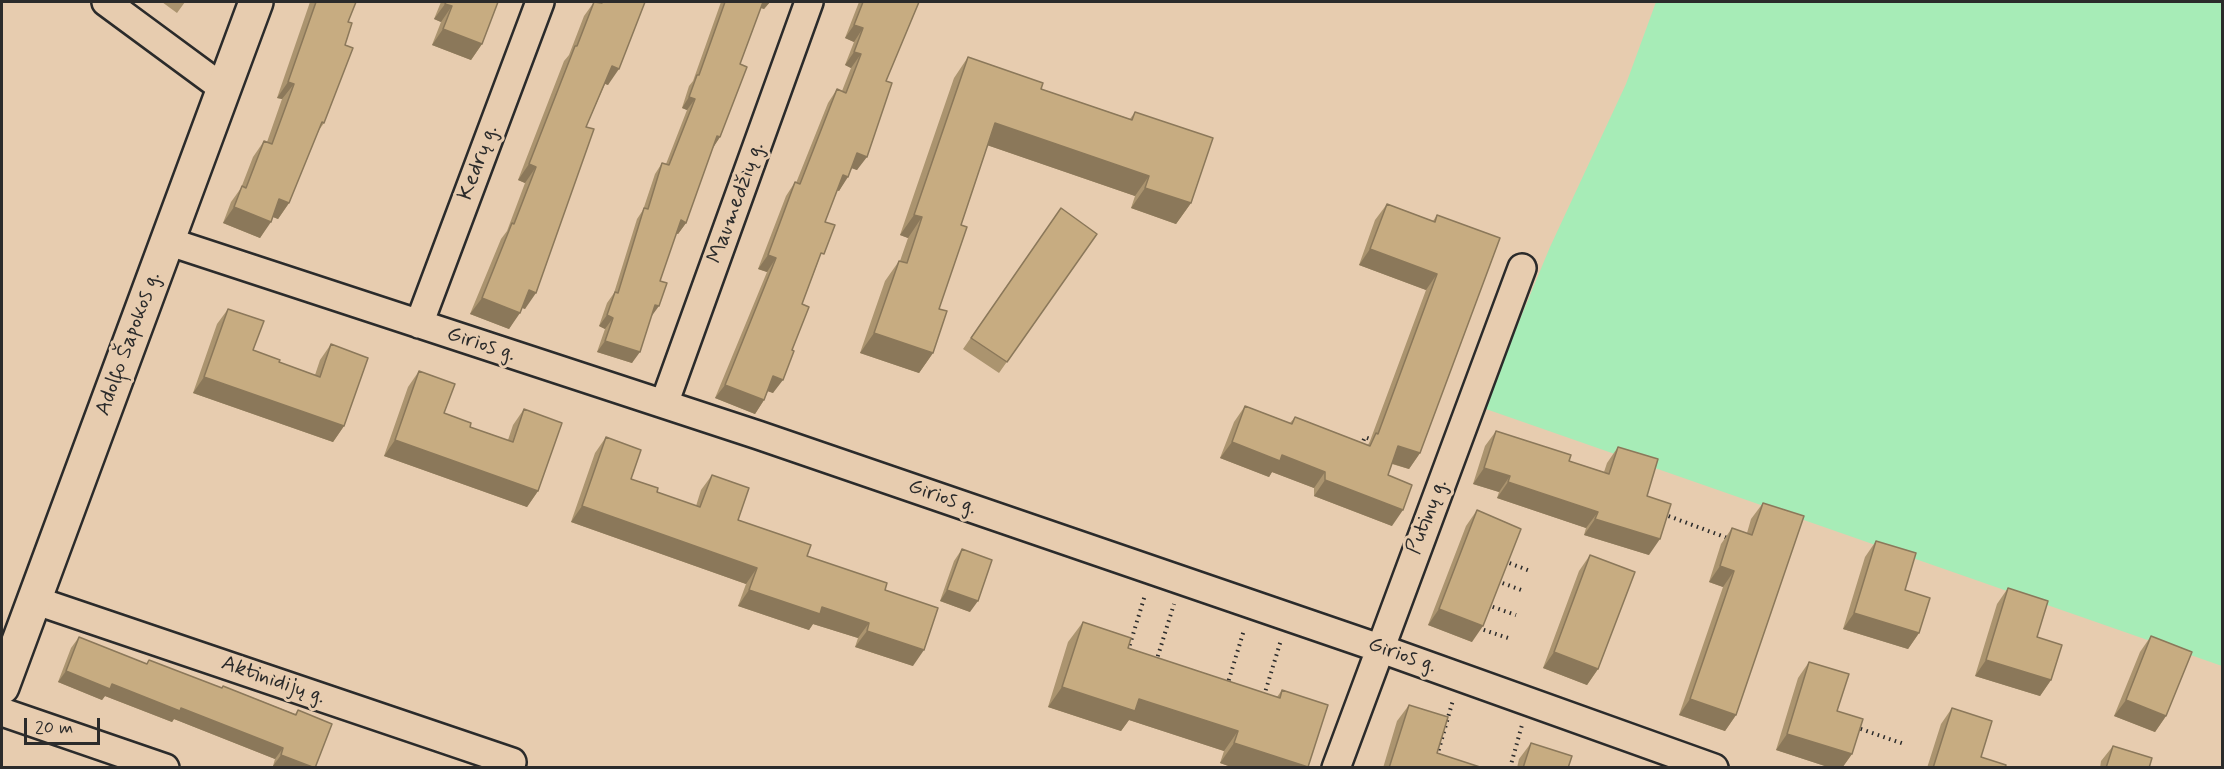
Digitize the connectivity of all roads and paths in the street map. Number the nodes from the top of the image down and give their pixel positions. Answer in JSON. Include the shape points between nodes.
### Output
{"nodes":[{"id":1,"x":106,"y":2,"type":"edge"},
{"id":2,"x":256,"y":2,"type":"edge"},
{"id":3,"x":540,"y":2,"type":"edge"},
{"id":4,"x":809,"y":2,"type":"edge"},
{"id":5,"x":224,"y":89,"type":"junction"},
{"id":6,"x":167,"y":242,"type":"junction"},
{"id":7,"x":1522,"y":268,"type":"dead end"},
{"id":8,"x":419,"y":324,"type":"junction"},
{"id":9,"x":664,"y":404,"type":"junction"},
{"id":10,"x":1376,"y":441,"type":"edge"},
{"id":11,"x":1358,"y":453,"type":"edge"},
{"id":12,"x":1657,"y":512,"type":"edge"},
{"id":13,"x":1734,"y":541,"type":"edge"},
{"id":14,"x":1503,"y":561,"type":"edge"},
{"id":15,"x":1152,"y":570,"type":"junction"},
{"id":16,"x":1530,"y":571,"type":"dead end"},
{"id":17,"x":1181,"y":580,"type":"junction"},
{"id":18,"x":1496,"y":580,"type":"edge"},
{"id":19,"x":1524,"y":591,"type":"dead end"},
{"id":20,"x":34,"y":600,"type":"junction"},
{"id":21,"x":1252,"y":604,"type":"junction"},
{"id":22,"x":1487,"y":604,"type":"edge"},
{"id":23,"x":1516,"y":615,"type":"dead end"},
{"id":24,"x":1288,"y":617,"type":"junction"},
{"id":25,"x":1478,"y":627,"type":"edge"},
{"id":26,"x":1508,"y":638,"type":"dead end"},
{"id":27,"x":1379,"y":648,"type":"junction"},
{"id":28,"x":1126,"y":656,"type":"edge"},
{"id":29,"x":1154,"y":669,"type":"edge"},
{"id":30,"x":1460,"y":677,"type":"junction"},
{"id":31,"x":2,"y":687,"type":"edge"},
{"id":32,"x":1225,"y":693,"type":"edge"},
{"id":33,"x":1528,"y":701,"type":"junction"},
{"id":34,"x":1262,"y":704,"type":"edge"},
{"id":35,"x":2,"y":712,"type":"edge"},
{"id":36,"x":1850,"y":725,"type":"edge"},
{"id":37,"x":1904,"y":744,"type":"dead end"},
{"id":38,"x":512,"y":762,"type":"dead end"},
{"id":39,"x":1434,"y":765,"type":"edge"},
{"id":40,"x":165,"y":768,"type":"edge"},
{"id":41,"x":1336,"y":768,"type":"edge"},
{"id":42,"x":1510,"y":768,"type":"edge"},
{"id":43,"x":1714,"y":768,"type":"edge"}],
"edges":[{"from":1,"to":5,"type":"street"},
{"from":2,"to":5,"type":"street","name":"Adolfo Šapokos g."},
{"from":3,"to":8,"type":"street","name":"Kedrų g."},
{"from":4,"to":9,"type":"street","name":"Maumedžių g."},
{"from":5,"to":6,"type":"street","name":"Adolfo Šapokos g."},
{"from":6,"to":8,"type":"street","name":"Girios g."},
{"from":6,"to":20,"type":"street","name":"Adolfo Šapokos g."},
{"from":7,"to":27,"type":"street","name":"Putinų g."},
{"from":8,"to":9,"type":"street","name":"Girios g."},
{"from":9,"to":15,"type":"street","name":"Girios g."},
{"from":10,"to":11,"type":"path","via":[[1365,437]]},
{"from":12,"to":13,"type":"path"},
{"from":14,"to":16,"type":"path"},
{"from":15,"to":17,"type":"street","name":"Girios g."},
{"from":15,"to":28,"type":"path"},
{"from":17,"to":21,"type":"street","name":"Girios g."},
{"from":17,"to":29,"type":"path"},
{"from":18,"to":19,"type":"path"},
{"from":20,"to":31,"type":"street","name":"Adolfo Šapokos g."},
{"from":20,"to":38,"type":"street","name":"Aktinidijų g."},
{"from":21,"to":24,"type":"street","name":"Girios g."},
{"from":21,"to":32,"type":"path"},
{"from":22,"to":23,"type":"path"},
{"from":24,"to":27,"type":"street","name":"Girios g."},
{"from":24,"to":34,"type":"path"},
{"from":25,"to":26,"type":"path"},
{"from":27,"to":30,"type":"street","name":"Girios g."},
{"from":27,"to":41,"type":"street","name":"Putinų g."},
{"from":30,"to":33,"type":"street","name":"Girios g."},
{"from":30,"to":39,"type":"path"},
{"from":33,"to":42,"type":"path"},
{"from":33,"to":43,"type":"street","name":"Girios g."},
{"from":35,"to":40,"type":"street"},
{"from":36,"to":37,"type":"path"}]}
